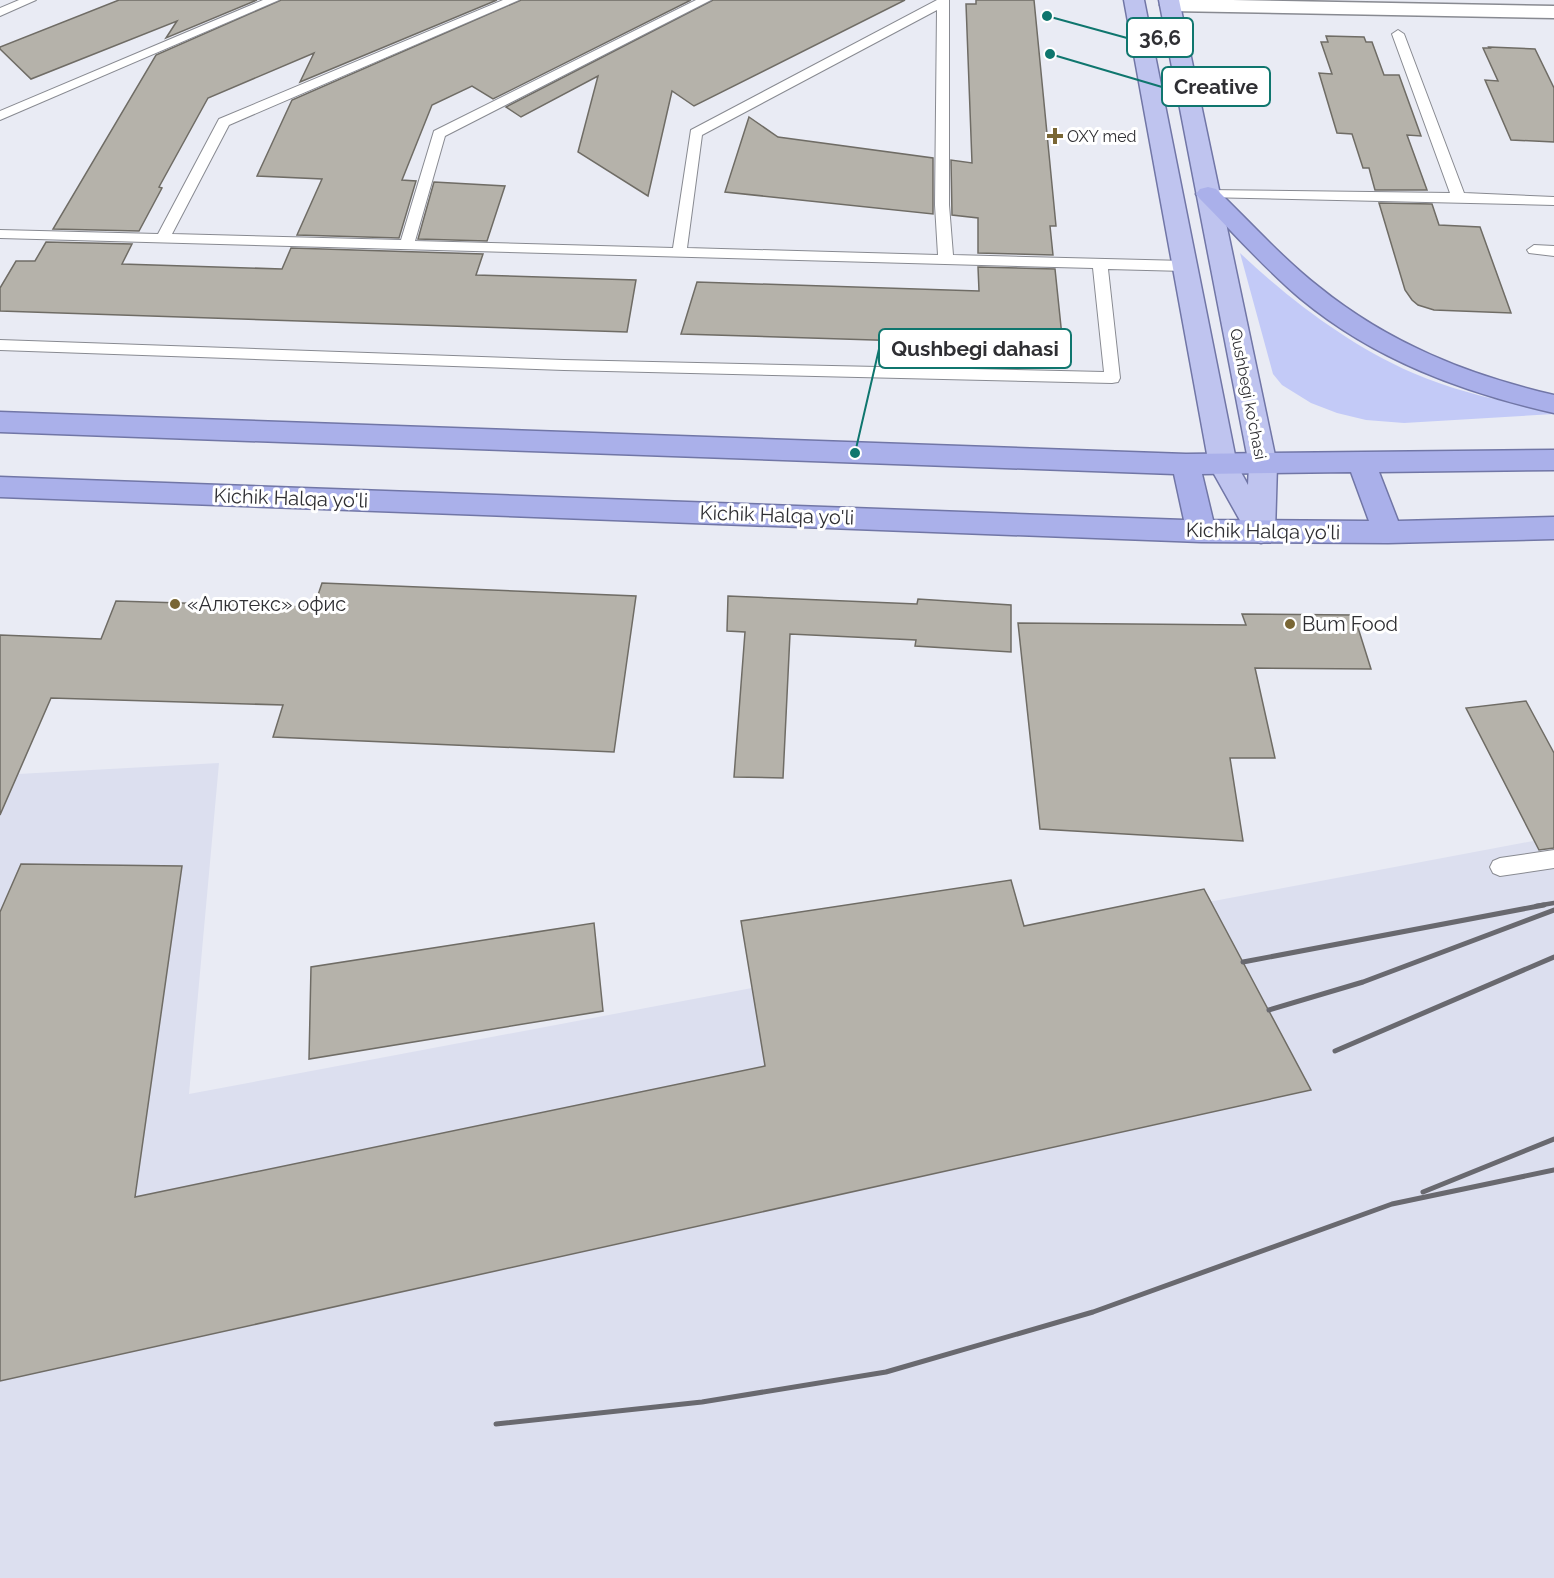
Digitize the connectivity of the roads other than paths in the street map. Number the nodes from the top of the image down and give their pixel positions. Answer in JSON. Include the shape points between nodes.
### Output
{"nodes":[{"id":1,"x":30,"y":0,"type":"edge"},
{"id":2,"x":273,"y":0,"type":"edge"},
{"id":3,"x":513,"y":0,"type":"edge"},
{"id":4,"x":705,"y":0,"type":"edge"},
{"id":5,"x":943,"y":1,"type":"edge"},
{"id":6,"x":1135,"y":2,"type":"edge"},
{"id":7,"x":1169,"y":2,"type":"edge"},
{"id":8,"x":1247,"y":3,"type":"edge"},
{"id":9,"x":1476,"y":5,"type":"edge"},
{"id":10,"x":0,"y":12,"type":"edge"},
{"id":11,"x":1554,"y":12,"type":"edge"},
{"id":12,"x":1398,"y":34,"type":"dead end"},
{"id":13,"x":0,"y":116,"type":"edge"},
{"id":14,"x":1208,"y":194,"type":"junction"},
{"id":15,"x":1460,"y":197,"type":"junction"},
{"id":16,"x":1554,"y":201,"type":"edge"},
{"id":17,"x":0,"y":234,"type":"edge"},
{"id":18,"x":162,"y":239,"type":"junction"},
{"id":19,"x":406,"y":246,"type":"junction"},
{"id":20,"x":1534,"y":250,"type":"dead end"},
{"id":21,"x":1554,"y":251,"type":"edge"},
{"id":22,"x":679,"y":254,"type":"junction"},
{"id":23,"x":946,"y":261,"type":"junction"},
{"id":24,"x":1100,"y":266,"type":"junction"},
{"id":25,"x":1185,"y":266,"type":"junction"},
{"id":26,"x":0,"y":345,"type":"edge"},
{"id":27,"x":1554,"y":404,"type":"edge"},
{"id":28,"x":0,"y":422,"type":"edge"},
{"id":29,"x":1554,"y":460,"type":"edge"},
{"id":30,"x":1186,"y":464,"type":"junction"},
{"id":31,"x":1362,"y":464,"type":"junction"},
{"id":32,"x":1223,"y":465,"type":"junction"},
{"id":33,"x":1263,"y":465,"type":"junction"},
{"id":34,"x":0,"y":487,"type":"edge"},
{"id":35,"x":1554,"y":528,"type":"edge"},
{"id":36,"x":1201,"y":531,"type":"junction"},
{"id":37,"x":1261,"y":532,"type":"junction"},
{"id":38,"x":1388,"y":532,"type":"junction"},
{"id":39,"x":1554,"y":859,"type":"edge"},
{"id":40,"x":1500,"y":867,"type":"dead end"}],
"edges":[{"from":1,"to":10,"type":"lane"},
{"from":2,"to":13,"type":"lane"},
{"from":3,"to":18,"type":"lane","via":[[224,122]]},
{"from":4,"to":19,"type":"lane","via":[[439,134]]},
{"from":5,"to":22,"type":"lane","via":[[696,133]]},
{"from":5,"to":23,"type":"lane","via":[[942,205]]},
{"from":6,"to":7,"type":"main road"},
{"from":6,"to":25,"type":"main road","name":"Qushbegi ko'chasi"},
{"from":7,"to":8,"type":"street"},
{"from":7,"to":14,"type":"main road","name":"Qushbegi ko'chasi"},
{"from":8,"to":9,"type":"street"},
{"from":9,"to":11,"type":"street"},
{"from":12,"to":15,"type":"lane"},
{"from":14,"to":15,"type":"lane"},
{"from":14,"to":27,"type":"highway","via":[[1308,291],[1367,334],[1455,376]]},
{"from":14,"to":33,"type":"main road","name":"Qushbegi ko'chasi"},
{"from":15,"to":16,"type":"lane"},
{"from":17,"to":18,"type":"lane"},
{"from":18,"to":19,"type":"lane"},
{"from":19,"to":22,"type":"lane"},
{"from":20,"to":21,"type":"lane"},
{"from":22,"to":23,"type":"lane"},
{"from":23,"to":24,"type":"lane"},
{"from":24,"to":25,"type":"lane"},
{"from":24,"to":26,"type":"lane","via":[[1112,378],[564,365]]},
{"from":25,"to":32,"type":"main road","name":"Qushbegi ko'chasi"},
{"from":28,"to":30,"type":"highway"},
{"from":29,"to":31,"type":"highway"},
{"from":30,"to":32,"type":"highway"},
{"from":30,"to":36,"type":"highway"},
{"from":31,"to":33,"type":"highway"},
{"from":31,"to":38,"type":"highway"},
{"from":32,"to":33,"type":"highway"},
{"from":32,"to":37,"type":"main road","name":"Qushbegi ko'chasi"},
{"from":33,"to":37,"type":"main road","name":"Qushbegi ko'chasi"},
{"from":34,"to":36,"type":"highway","name":"Kichik Halqa yo'li"},
{"from":35,"to":38,"type":"highway","name":"Kichik Halqa yo'li"},
{"from":36,"to":37,"type":"highway","name":"Kichik Halqa yo'li"},
{"from":37,"to":38,"type":"highway","name":"Kichik Halqa yo'li"},
{"from":39,"to":40,"type":"lane"}]}
